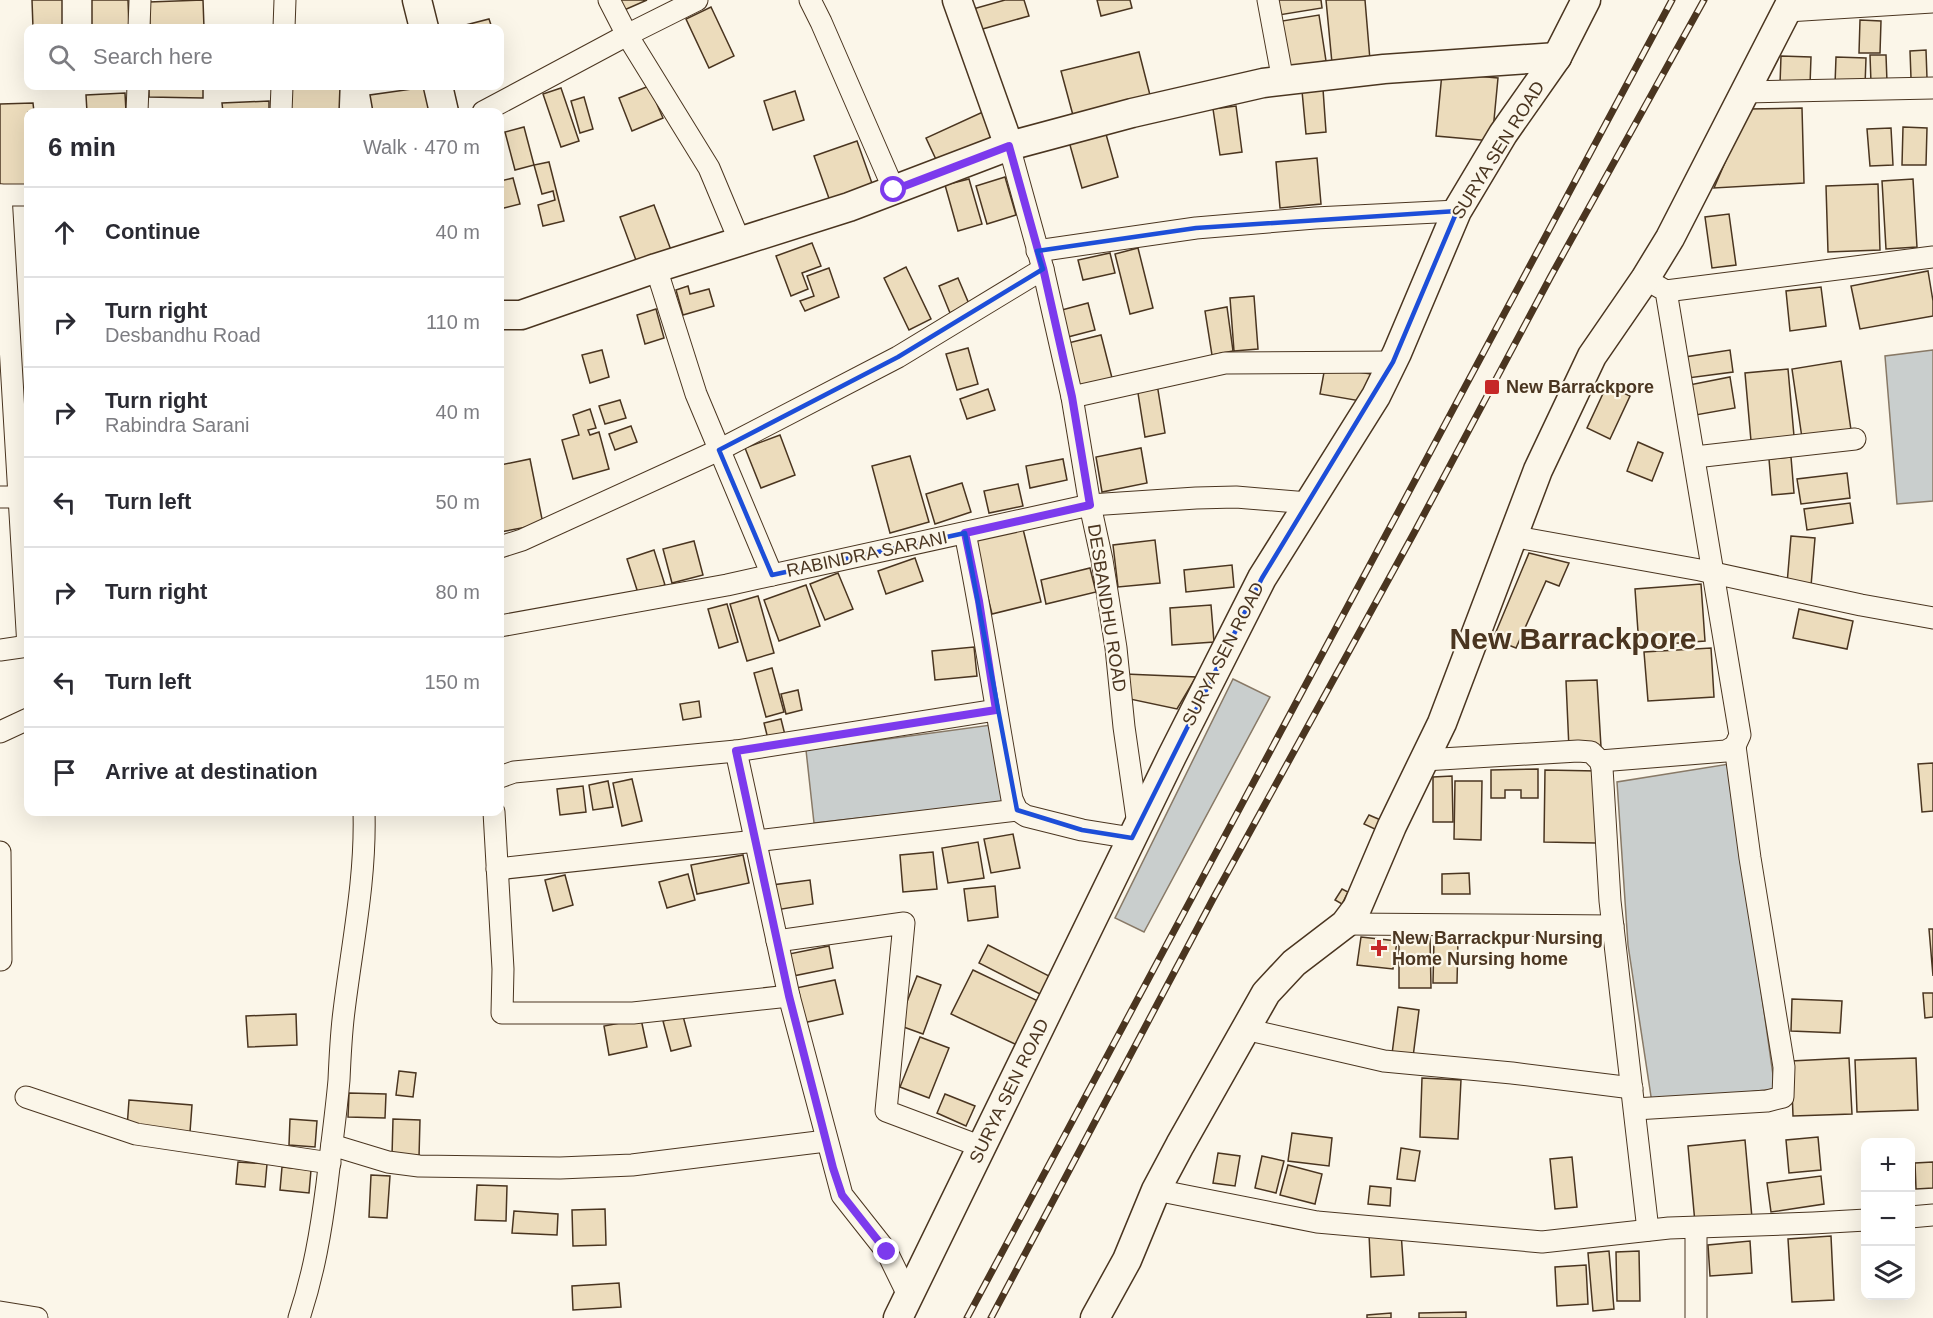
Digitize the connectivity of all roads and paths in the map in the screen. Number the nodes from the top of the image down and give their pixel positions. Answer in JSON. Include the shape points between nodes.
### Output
{"nodes":[{"id":1,"x":140,"y":0,"type":"edge"},
{"id":2,"x":285,"y":0,"type":"edge"},
{"id":3,"x":417,"y":0,"type":"edge"},
{"id":4,"x":609,"y":0,"type":"edge"},
{"id":5,"x":698,"y":0,"type":"edge"},
{"id":6,"x":810,"y":0,"type":"edge"},
{"id":7,"x":957,"y":0,"type":"edge"},
{"id":8,"x":1268,"y":0,"type":"edge"},
{"id":9,"x":1933,"y":2,"type":"edge"},
{"id":10,"x":1583,"y":5,"type":"edge"},
{"id":11,"x":1789,"y":6,"type":"edge"},
{"id":12,"x":139,"y":24,"type":"edge"},
{"id":13,"x":284,"y":24,"type":"edge"},
{"id":14,"x":423,"y":24,"type":"edge"},
{"id":15,"x":627,"y":35,"type":"junction"},
{"id":16,"x":1557,"y":57,"type":"junction"},
{"id":17,"x":1283,"y":81,"type":"junction"},
{"id":18,"x":1933,"y":88,"type":"edge"},
{"id":19,"x":138,"y":90,"type":"edge"},
{"id":20,"x":282,"y":90,"type":"edge"},
{"id":21,"x":439,"y":90,"type":"edge"},
{"id":22,"x":1745,"y":92,"type":"junction"},
{"id":23,"x":137,"y":108,"type":"edge"},
{"id":24,"x":281,"y":108,"type":"edge"},
{"id":25,"x":443,"y":108,"type":"edge"},
{"id":26,"x":490,"y":108,"type":"edge"},
{"id":27,"x":1009,"y":146,"type":"junction"},
{"id":28,"x":894,"y":190,"type":"junction"},
{"id":29,"x":0,"y":195,"type":"edge"},
{"id":30,"x":24,"y":195,"type":"edge"},
{"id":31,"x":1457,"y":211,"type":"junction"},
{"id":32,"x":740,"y":242,"type":"junction"},
{"id":33,"x":1933,"y":257,"type":"edge"},
{"id":34,"x":1040,"y":260,"type":"junction"},
{"id":35,"x":656,"y":268,"type":"junction"},
{"id":36,"x":1656,"y":285,"type":"junction"},
{"id":37,"x":504,"y":315,"type":"edge"},
{"id":38,"x":1393,"y":362,"type":"junction"},
{"id":39,"x":1072,"y":397,"type":"junction"},
{"id":40,"x":14,"y":416,"type":"edge"},
{"id":41,"x":1855,"y":439,"type":"dead end"},
{"id":42,"x":719,"y":450,"type":"junction"},
{"id":43,"x":1695,"y":457,"type":"junction"},
{"id":44,"x":10,"y":497,"type":"edge"},
{"id":45,"x":1308,"y":503,"type":"junction"},
{"id":46,"x":1090,"y":505,"type":"junction"},
{"id":47,"x":24,"y":529,"type":"edge"},
{"id":48,"x":965,"y":533,"type":"junction"},
{"id":49,"x":1511,"y":536,"type":"junction"},
{"id":50,"x":504,"y":546,"type":"edge"},
{"id":51,"x":1712,"y":573,"type":"junction"},
{"id":52,"x":772,"y":575,"type":"junction"},
{"id":53,"x":1933,"y":618,"type":"edge"},
{"id":54,"x":504,"y":625,"type":"edge"},
{"id":55,"x":24,"y":647,"type":"edge"},
{"id":56,"x":0,"y":650,"type":"edge"},
{"id":57,"x":996,"y":710,"type":"junction"},
{"id":58,"x":24,"y":721,"type":"edge"},
{"id":59,"x":0,"y":732,"type":"edge"},
{"id":60,"x":1735,"y":746,"type":"junction"},
{"id":61,"x":736,"y":751,"type":"junction"},
{"id":62,"x":1424,"y":760,"type":"junction"},
{"id":63,"x":1600,"y":761,"type":"junction"},
{"id":64,"x":504,"y":776,"type":"edge"},
{"id":65,"x":1017,"y":810,"type":"junction"},
{"id":66,"x":364,"y":816,"type":"edge"},
{"id":67,"x":494,"y":816,"type":"edge"},
{"id":68,"x":1135,"y":831,"type":"junction"},
{"id":69,"x":756,"y":841,"type":"junction"},
{"id":70,"x":0,"y":852,"type":"edge"},
{"id":71,"x":497,"y":870,"type":"junction"},
{"id":72,"x":1345,"y":924,"type":"junction"},
{"id":73,"x":1613,"y":926,"type":"junction"},
{"id":74,"x":777,"y":941,"type":"junction"},
{"id":75,"x":1,"y":960,"type":"edge"},
{"id":76,"x":789,"y":996,"type":"junction"},
{"id":77,"x":1245,"y":1029,"type":"junction"},
{"id":78,"x":1632,"y":1088,"type":"junction"},
{"id":79,"x":26,"y":1097,"type":"dead end"},
{"id":80,"x":1635,"y":1109,"type":"junction"},
{"id":81,"x":826,"y":1141,"type":"junction"},
{"id":82,"x":982,"y":1147,"type":"junction"},
{"id":83,"x":331,"y":1154,"type":"junction"},
{"id":84,"x":1156,"y":1190,"type":"junction"},
{"id":85,"x":1933,"y":1215,"type":"edge"},
{"id":86,"x":1915,"y":1217,"type":"edge"},
{"id":87,"x":1861,"y":1220,"type":"edge"},
{"id":88,"x":1696,"y":1228,"type":"junction"},
{"id":89,"x":1648,"y":1230,"type":"junction"},
{"id":90,"x":903,"y":1307,"type":"edge"},
{"id":91,"x":0,"y":1312,"type":"edge"},
{"id":92,"x":37,"y":1318,"type":"edge"},
{"id":93,"x":299,"y":1318,"type":"edge"},
{"id":94,"x":1095,"y":1318,"type":"edge"},
{"id":95,"x":1696,"y":1318,"type":"edge"}],
"edges":[{"from":1,"to":12,"type":"street"},
{"from":2,"to":13,"type":"street"},
{"from":3,"to":14,"type":"street"},
{"from":4,"to":15,"type":"street"},
{"from":5,"to":15,"type":"street"},
{"from":6,"to":28,"type":"street"},
{"from":7,"to":27,"type":"street"},
{"from":8,"to":17,"type":"street"},
{"from":9,"to":11,"type":"street"},
{"from":10,"to":16,"type":"street","name":"SURYA SEN ROAD"},
{"from":11,"to":22,"type":"street"},
{"from":15,"to":26,"type":"street"},
{"from":15,"to":32,"type":"street","via":[[709,168]]},
{"from":16,"to":17,"type":"street","via":[[1384,69]]},
{"from":16,"to":31,"type":"street","name":"SURYA SEN ROAD","via":[[1503,134]]},
{"from":17,"to":27,"type":"street","via":[[1132,113]]},
{"from":18,"to":22,"type":"street"},
{"from":19,"to":23,"type":"street"},
{"from":20,"to":24,"type":"street"},
{"from":21,"to":25,"type":"street"},
{"from":22,"to":36,"type":"street","via":[[1670,238]]},
{"from":27,"to":28,"type":"street"},
{"from":27,"to":34,"type":"street","name":"DESBANDHU ROAD"},
{"from":28,"to":32,"type":"street"},
{"from":29,"to":30,"type":"street"},
{"from":29,"to":40,"type":"street"},
{"from":31,"to":34,"type":"street","via":[[1196,228]]},
{"from":31,"to":38,"type":"street","name":"SURYA SEN ROAD"},
{"from":32,"to":35,"type":"street"},
{"from":33,"to":36,"type":"street"},
{"from":34,"to":39,"type":"street","name":"DESBANDHU ROAD"},
{"from":34,"to":42,"type":"street","via":[[898,357]]},
{"from":35,"to":37,"type":"street","via":[[521,315]]},
{"from":35,"to":42,"type":"street","via":[[692,384]]},
{"from":36,"to":43,"type":"street"},
{"from":36,"to":49,"type":"street","via":[[1592,356]]},
{"from":38,"to":39,"type":"street","via":[[1225,363]]},
{"from":38,"to":45,"type":"street","name":"SURYA SEN ROAD"},
{"from":39,"to":46,"type":"street","name":"DESBANDHU ROAD"},
{"from":40,"to":44,"type":"street"},
{"from":41,"to":43,"type":"street"},
{"from":42,"to":50,"type":"street"},
{"from":42,"to":52,"type":"street"},
{"from":43,"to":51,"type":"street"},
{"from":44,"to":47,"type":"street"},
{"from":45,"to":46,"type":"street","name":"RABINDRA SARANI","via":[[1226,497]]},
{"from":45,"to":68,"type":"street","name":"SURYA SEN ROAD","via":[[1262,578]]},
{"from":46,"to":48,"type":"street","name":"RABINDRA SARANI"},
{"from":46,"to":68,"type":"street","name":"DESBANDHU ROAD","via":[[1116,648]]},
{"from":48,"to":52,"type":"street","name":"RABINDRA SARANI"},
{"from":48,"to":57,"type":"street"},
{"from":49,"to":51,"type":"street"},
{"from":49,"to":62,"type":"street","via":[[1442,723]]},
{"from":51,"to":53,"type":"street"},
{"from":51,"to":60,"type":"street","via":[[1740,735]]},
{"from":52,"to":54,"type":"street","name":"RABINDRA SARANI"},
{"from":55,"to":56,"type":"street"},
{"from":57,"to":61,"type":"street"},
{"from":57,"to":65,"type":"street"},
{"from":58,"to":59,"type":"street"},
{"from":60,"to":63,"type":"street","via":[[1726,751]]},
{"from":60,"to":80,"type":"street","via":[[1784,1067],[1783,1097]]},
{"from":61,"to":64,"type":"street"},
{"from":61,"to":69,"type":"street"},
{"from":62,"to":63,"type":"street","via":[[1578,751],[1591,752]]},
{"from":62,"to":72,"type":"street","via":[[1357,908]]},
{"from":63,"to":73,"type":"street"},
{"from":65,"to":68,"type":"street","via":[[1026,816],[1082,830]]},
{"from":65,"to":69,"type":"street"},
{"from":66,"to":83,"type":"street"},
{"from":67,"to":71,"type":"street"},
{"from":68,"to":82,"type":"street","name":"SURYA SEN ROAD"},
{"from":69,"to":71,"type":"street"},
{"from":69,"to":74,"type":"street"},
{"from":70,"to":75,"type":"street"},
{"from":71,"to":76,"type":"street","via":[[502,1013],[633,1012]]},
{"from":72,"to":73,"type":"street"},
{"from":72,"to":77,"type":"street","via":[[1293,963],[1266,993]]},
{"from":73,"to":78,"type":"street"},
{"from":74,"to":76,"type":"street"},
{"from":74,"to":82,"type":"street","via":[[904,923],[886,1111]]},
{"from":76,"to":81,"type":"street"},
{"from":77,"to":78,"type":"street","via":[[1384,1060]]},
{"from":77,"to":84,"type":"street"},
{"from":78,"to":80,"type":"street"},
{"from":79,"to":83,"type":"street","via":[[136,1134]]},
{"from":80,"to":89,"type":"street"},
{"from":81,"to":83,"type":"street","via":[[632,1165],[560,1168],[419,1166]]},
{"from":81,"to":90,"type":"street","via":[[842,1195],[887,1252]]},
{"from":82,"to":90,"type":"street","name":"SURYA SEN ROAD"},
{"from":83,"to":93,"type":"street","via":[[317,1254]]},
{"from":84,"to":89,"type":"street","via":[[1317,1222],[1542,1242]]},
{"from":84,"to":94,"type":"street","via":[[1126,1260]]},
{"from":85,"to":86,"type":"street"},
{"from":87,"to":88,"type":"street"},
{"from":88,"to":89,"type":"street"},
{"from":88,"to":95,"type":"street"},
{"from":91,"to":92,"type":"street"}]}
